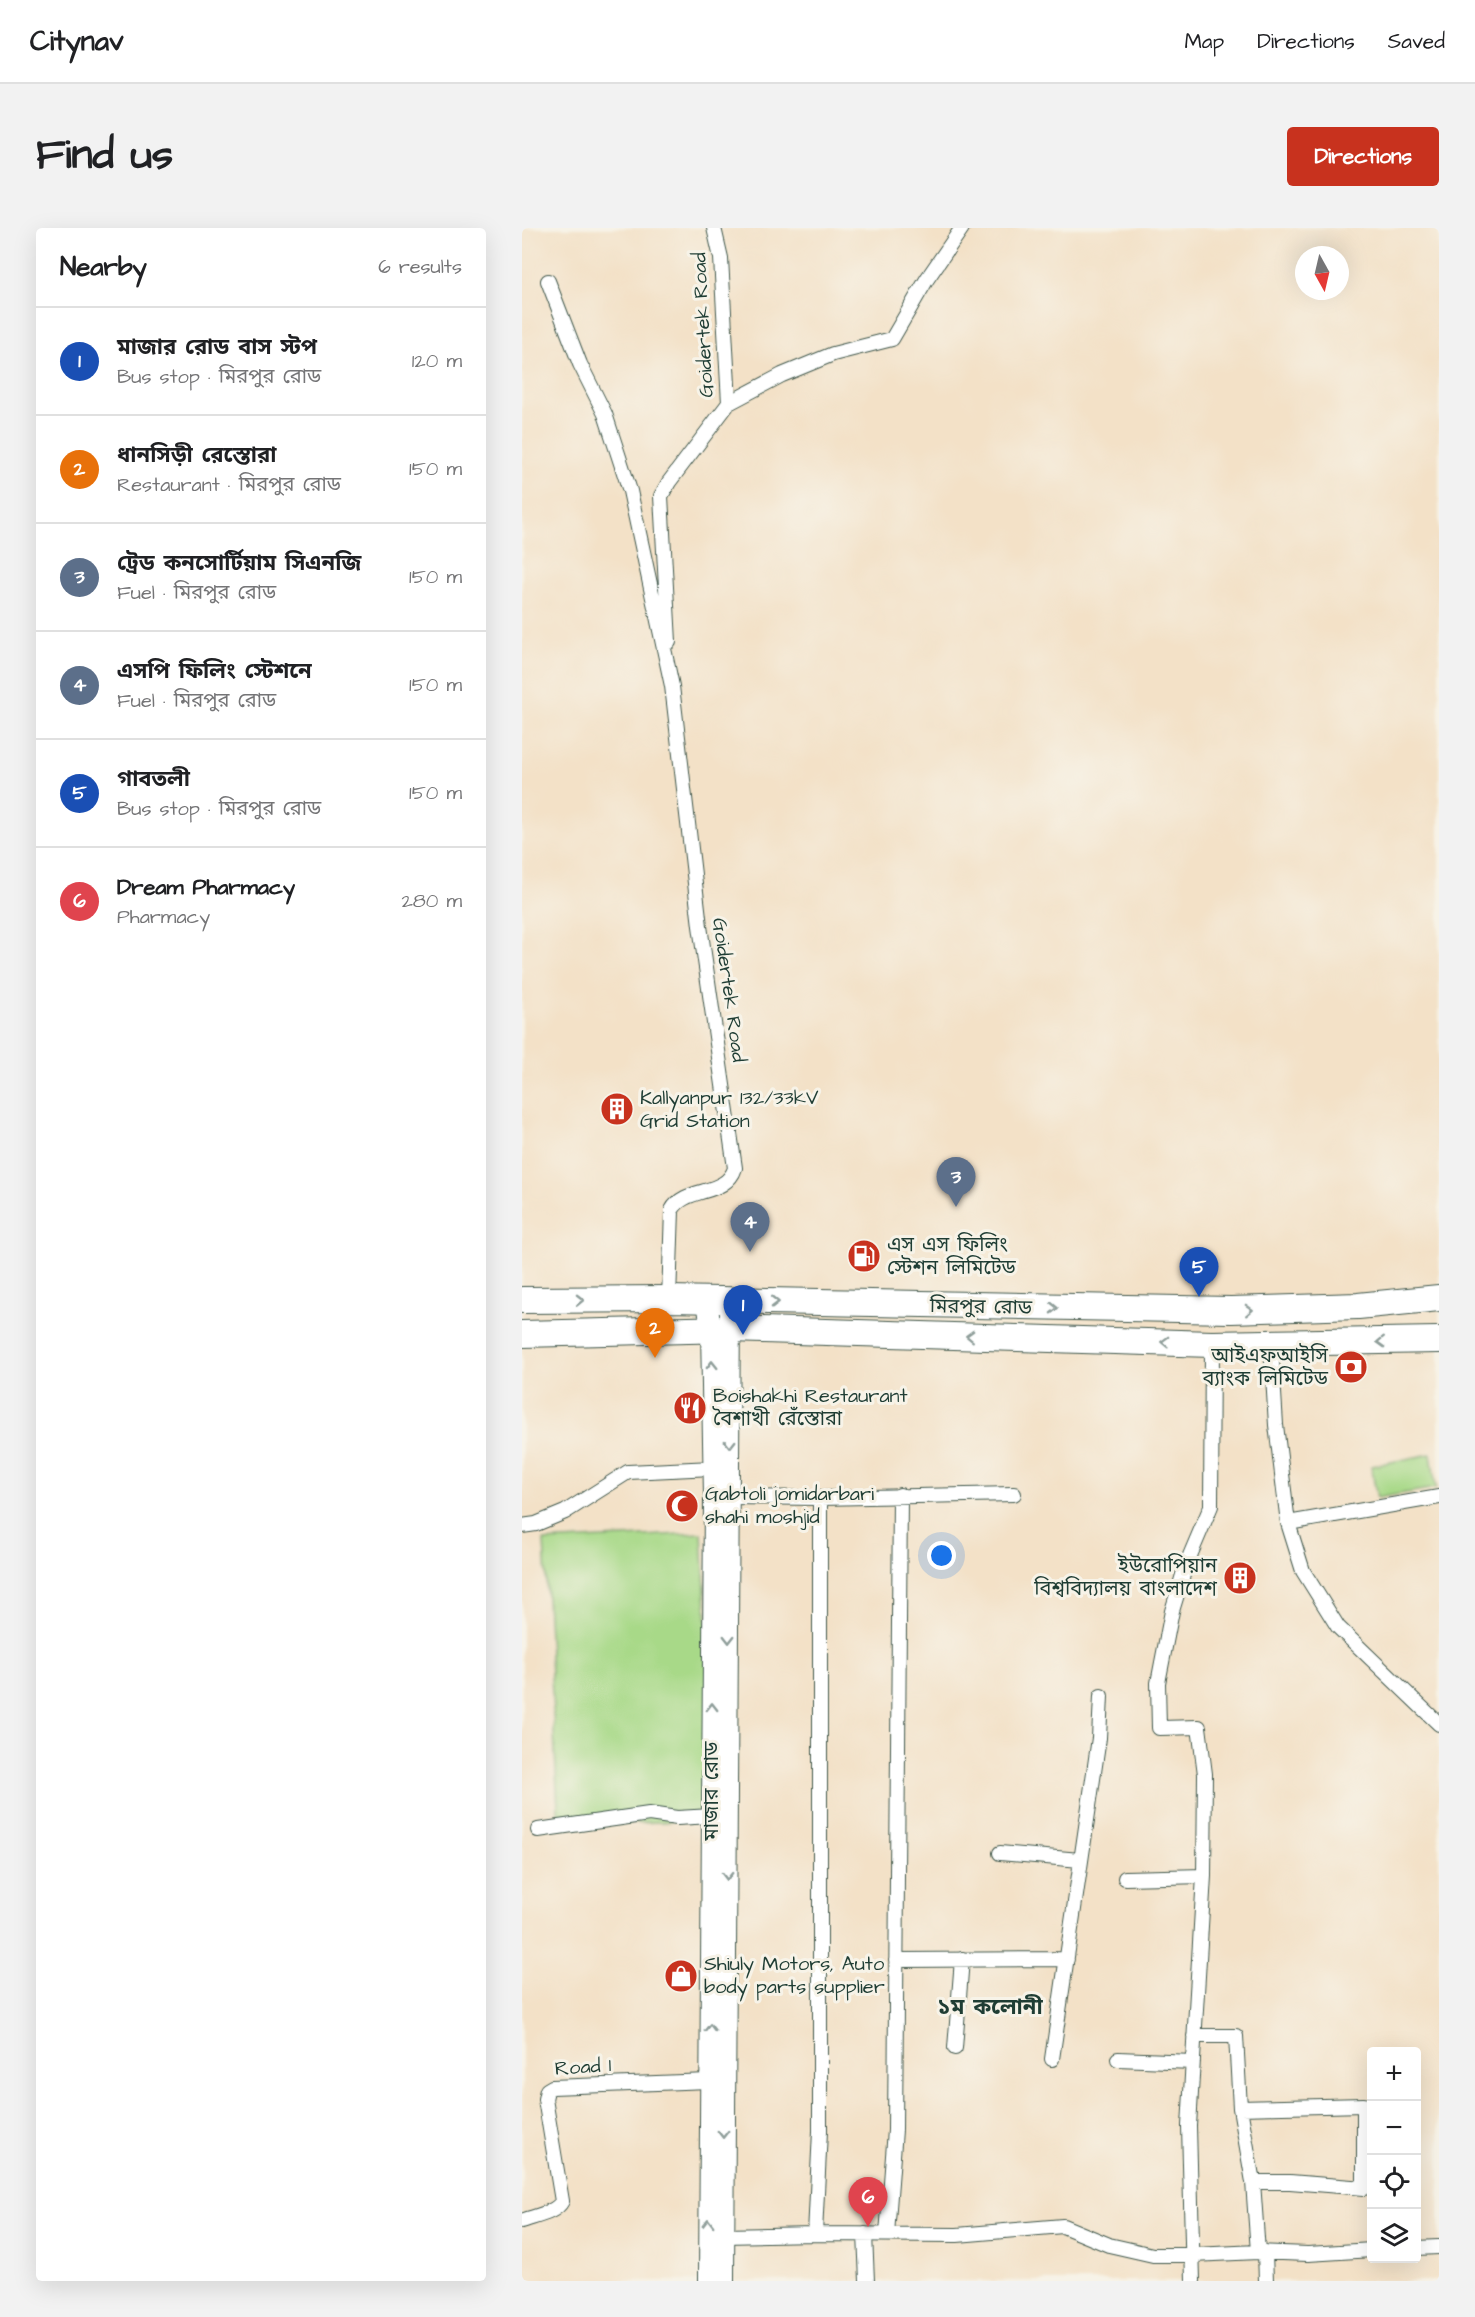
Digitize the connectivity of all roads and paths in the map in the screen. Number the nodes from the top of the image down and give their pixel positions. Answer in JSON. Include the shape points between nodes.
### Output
{"nodes":[{"id":1,"x":714,"y":228,"type":"edge"},
{"id":2,"x":962,"y":228,"type":"edge"},
{"id":3,"x":548,"y":281,"type":"dead end"},
{"id":4,"x":729,"y":403,"type":"junction"},
{"id":5,"x":672,"y":686,"type":"junction"},
{"id":6,"x":1439,"y":1298,"type":"edge"},
{"id":7,"x":669,"y":1299,"type":"junction"},
{"id":8,"x":522,"y":1300,"type":"edge"},
{"id":9,"x":719,"y":1301,"type":"junction"},
{"id":10,"x":721,"y":1330,"type":"junction"},
{"id":11,"x":522,"y":1334,"type":"edge"},
{"id":12,"x":1439,"y":1340,"type":"edge"},
{"id":13,"x":1212,"y":1344,"type":"junction"},
{"id":14,"x":1271,"y":1344,"type":"junction"},
{"id":15,"x":714,"y":1468,"type":"junction"},
{"id":16,"x":1014,"y":1494,"type":"dead end"},
{"id":17,"x":900,"y":1495,"type":"junction"},
{"id":18,"x":729,"y":1497,"type":"junction"},
{"id":19,"x":1439,"y":1497,"type":"edge"},
{"id":20,"x":820,"y":1498,"type":"junction"},
{"id":21,"x":1288,"y":1523,"type":"junction"},
{"id":22,"x":522,"y":1526,"type":"edge"},
{"id":23,"x":1101,"y":1696,"type":"dead end"},
{"id":24,"x":1439,"y":1724,"type":"edge"},
{"id":25,"x":712,"y":1816,"type":"junction"},
{"id":26,"x":538,"y":1830,"type":"dead end"},
{"id":27,"x":1000,"y":1853,"type":"dead end"},
{"id":28,"x":1080,"y":1860,"type":"junction"},
{"id":29,"x":1204,"y":1876,"type":"junction"},
{"id":30,"x":1125,"y":1878,"type":"dead end"},
{"id":31,"x":962,"y":1959,"type":"junction"},
{"id":32,"x":1067,"y":1959,"type":"junction"},
{"id":33,"x":896,"y":1960,"type":"junction"},
{"id":34,"x":1194,"y":2036,"type":"junction"},
{"id":35,"x":955,"y":2048,"type":"dead end"},
{"id":36,"x":1052,"y":2059,"type":"dead end"},
{"id":37,"x":1118,"y":2059,"type":"dead end"},
{"id":38,"x":1193,"y":2062,"type":"junction"},
{"id":39,"x":709,"y":2080,"type":"junction"},
{"id":40,"x":1240,"y":2108,"type":"junction"},
{"id":41,"x":1254,"y":2182,"type":"junction"},
{"id":42,"x":522,"y":2221,"type":"edge"},
{"id":43,"x":815,"y":2234,"type":"junction"},
{"id":44,"x":865,"y":2234,"type":"junction"},
{"id":45,"x":887,"y":2234,"type":"junction"},
{"id":46,"x":724,"y":2236,"type":"junction"},
{"id":47,"x":1439,"y":2247,"type":"edge"},
{"id":48,"x":1421,"y":2248,"type":"edge"},
{"id":49,"x":1367,"y":2250,"type":"edge"},
{"id":50,"x":1262,"y":2252,"type":"junction"},
{"id":51,"x":1193,"y":2255,"type":"junction"},
{"id":52,"x":709,"y":2281,"type":"edge"},
{"id":53,"x":724,"y":2281,"type":"edge"},
{"id":54,"x":867,"y":2281,"type":"edge"},
{"id":55,"x":1193,"y":2281,"type":"edge"},
{"id":56,"x":1266,"y":2281,"type":"edge"}],
"edges":[{"from":1,"to":4,"type":"street","name":"Goidertek Road","via":[[721,258]]},
{"from":2,"to":4,"type":"street","via":[[892,339],[833,354]]},
{"from":3,"to":5,"type":"street","name":"Goidertek Road","via":[[580,364],[605,414],[630,491]]},
{"from":4,"to":5,"type":"street","name":"Goidertek Road","via":[[661,496]]},
{"from":5,"to":7,"type":"street","name":"Goidertek Road","via":[[700,926],[735,1168],[724,1184],[682,1199],[672,1210]]},
{"from":9,"to":6,"type":"highway","name":"মিরপুর রোড","one_way":true,"via":[[1231,1310],[1358,1306]]},
{"from":8,"to":7,"type":"highway","name":"মিরপুর রোড","one_way":true},
{"from":7,"to":9,"type":"highway","name":"মিরপুর রোড"},
{"from":9,"to":10,"type":"main road","name":"মাজার রোড"},
{"from":10,"to":11,"type":"highway","name":"মিরপুর রোড"},
{"from":13,"to":10,"type":"highway","name":"মিরপুর রোড","one_way":true},
{"from":15,"to":10,"type":"main road","name":"মাজার রোড","one_way":true},
{"from":10,"to":18,"type":"main road","name":"মাজার রোড","one_way":true},
{"from":12,"to":14,"type":"highway","name":"মিরপুর রোড","one_way":true},
{"from":13,"to":14,"type":"highway","name":"মিরপুর রোড"},
{"from":13,"to":29,"type":"street","via":[[1211,1506],[1185,1565],[1158,1683],[1159,1728],[1199,1727],[1204,1774]]},
{"from":14,"to":21,"type":"street"},
{"from":15,"to":22,"type":"street","via":[[628,1472],[565,1512]]},
{"from":25,"to":15,"type":"main road","name":"মাজার রোড","one_way":true},
{"from":16,"to":17,"type":"street"},
{"from":17,"to":20,"type":"street"},
{"from":17,"to":33,"type":"street"},
{"from":18,"to":20,"type":"street"},
{"from":18,"to":46,"type":"main road","name":"মাজার রোড","one_way":true},
{"from":19,"to":21,"type":"street"},
{"from":20,"to":43,"type":"street","via":[[820,2131]]},
{"from":21,"to":24,"type":"street","via":[[1303,1571],[1338,1627]]},
{"from":23,"to":28,"type":"street","via":[[1099,1738]]},
{"from":25,"to":26,"type":"street","via":[[678,1818],[649,1814]]},
{"from":39,"to":25,"type":"main road","name":"মাজার রোড","one_way":true},
{"from":27,"to":28,"type":"street"},
{"from":28,"to":32,"type":"street"},
{"from":29,"to":30,"type":"street"},
{"from":29,"to":34,"type":"street"},
{"from":31,"to":32,"type":"street"},
{"from":31,"to":33,"type":"street"},
{"from":31,"to":35,"type":"street"},
{"from":32,"to":36,"type":"street"},
{"from":33,"to":45,"type":"street","via":[[895,2130]]},
{"from":34,"to":38,"type":"street"},
{"from":34,"to":40,"type":"street","via":[[1236,2036]]},
{"from":37,"to":38,"type":"street"},
{"from":38,"to":51,"type":"street","via":[[1189,2126]]},
{"from":39,"to":42,"type":"street","name":"Road 1","via":[[547,2090],[545,2099],[562,2201],[559,2207]]},
{"from":52,"to":39,"type":"main road","name":"মাজার রোড","one_way":true},
{"from":40,"to":41,"type":"street"},
{"from":40,"to":41,"type":"street","via":[[1364,2105],[1364,2188]]},
{"from":41,"to":50,"type":"street"},
{"from":43,"to":44,"type":"street"},
{"from":43,"to":46,"type":"street"},
{"from":44,"to":45,"type":"street"},
{"from":44,"to":54,"type":"street"},
{"from":45,"to":51,"type":"street","via":[[957,2235],[1063,2226],[1130,2251]]},
{"from":46,"to":53,"type":"main road","name":"মাজার রোড"},
{"from":47,"to":48,"type":"street"},
{"from":49,"to":50,"type":"street"},
{"from":50,"to":51,"type":"street"},
{"from":50,"to":56,"type":"street"},
{"from":51,"to":55,"type":"street"}]}
